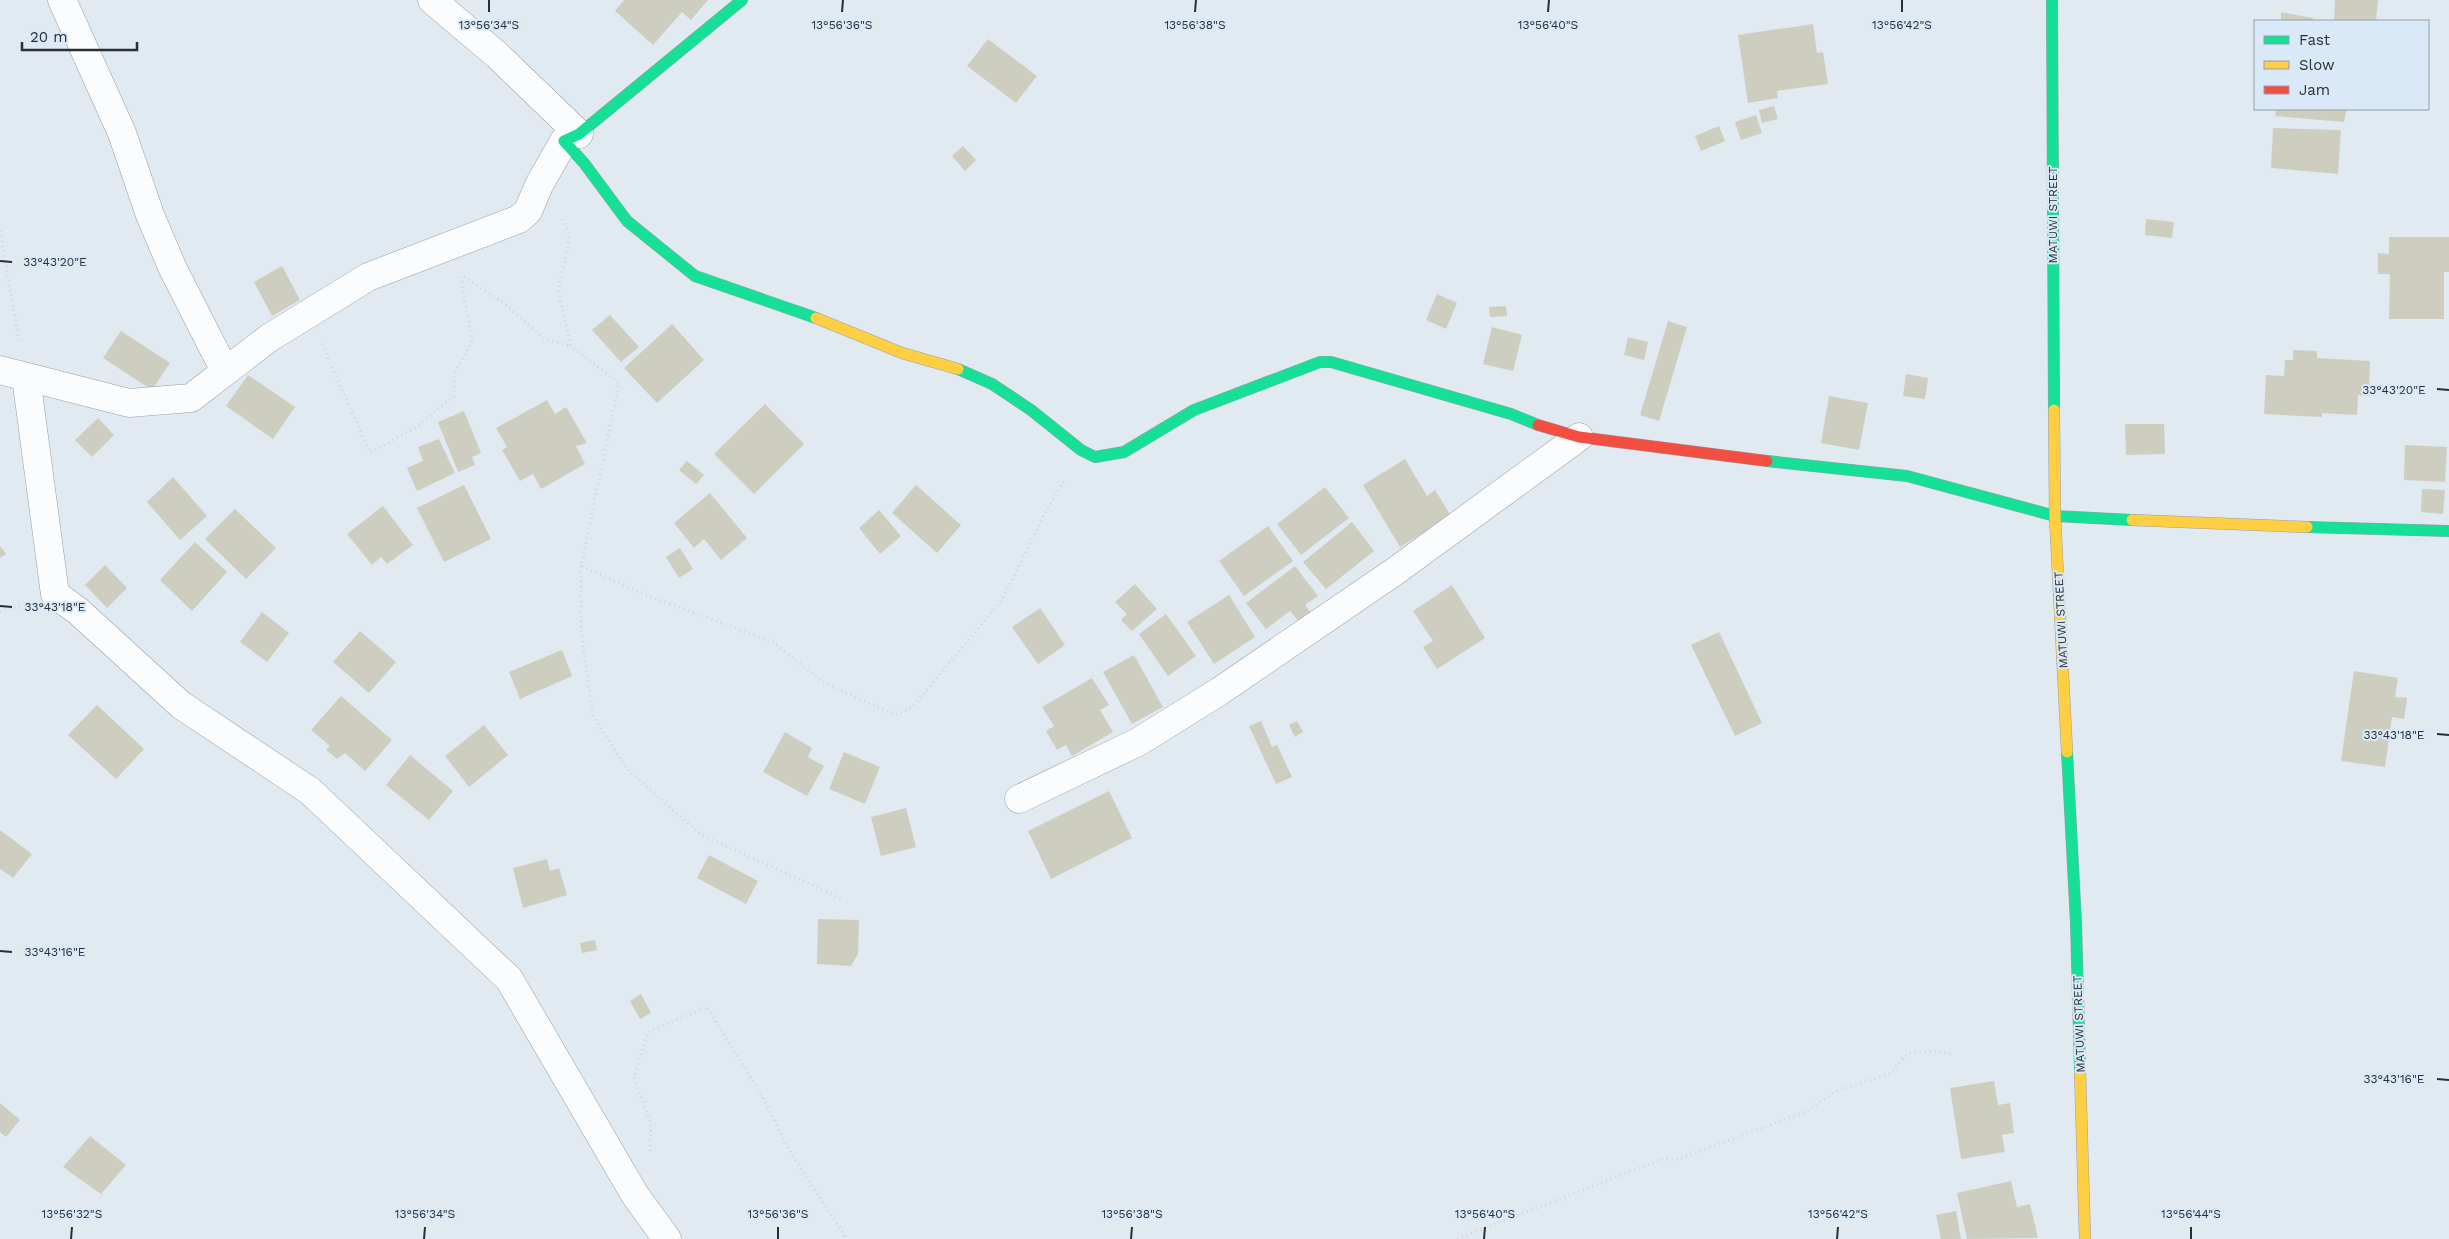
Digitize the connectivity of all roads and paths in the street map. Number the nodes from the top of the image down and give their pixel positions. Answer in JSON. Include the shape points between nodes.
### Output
{"nodes":[{"id":1,"x":62,"y":0,"type":"edge"},
{"id":2,"x":432,"y":0,"type":"edge"},
{"id":3,"x":742,"y":0,"type":"edge"},
{"id":4,"x":2052,"y":0,"type":"edge"},
{"id":5,"x":571,"y":137,"type":"junction"},
{"id":6,"x":534,"y":200,"type":"junction"},
{"id":7,"x":0,"y":231,"type":"edge"},
{"id":8,"x":308,"y":314,"type":"junction"},
{"id":9,"x":571,"y":346,"type":"junction"},
{"id":10,"x":0,"y":370,"type":"edge"},
{"id":11,"x":225,"y":372,"type":"junction"},
{"id":12,"x":26,"y":377,"type":"junction"},
{"id":13,"x":1579,"y":438,"type":"junction"},
{"id":14,"x":1081,"y":450,"type":"junction"},
{"id":15,"x":2055,"y":516,"type":"junction"},
{"id":16,"x":2449,"y":531,"type":"edge"},
{"id":17,"x":581,"y":566,"type":"junction"},
{"id":18,"x":1019,"y":799,"type":"dead end"},
{"id":19,"x":842,"y":899,"type":"dead end"},
{"id":20,"x":1951,"y":1054,"type":"dead end"},
{"id":21,"x":650,"y":1154,"type":"dead end"},
{"id":22,"x":667,"y":1239,"type":"edge"},
{"id":23,"x":847,"y":1239,"type":"edge"},
{"id":24,"x":1457,"y":1239,"type":"edge"},
{"id":25,"x":2085,"y":1239,"type":"edge"}],
"edges":[{"from":1,"to":11,"type":"street","via":[[122,133],[150,215],[173,269]]},
{"from":2,"to":5,"type":"street","via":[[497,55]]},
{"from":3,"to":5,"type":"street"},
{"from":4,"to":15,"type":"street","name":"MATUWI STREET"},
{"from":5,"to":6,"type":"street","via":[[539,185]]},
{"from":5,"to":14,"type":"street","via":[[584,163],[627,221],[695,276],[818,318],[902,353],[961,370],[992,384]]},
{"from":6,"to":8,"type":"street","via":[[519,219],[368,277]]},
{"from":6,"to":9,"type":"path","via":[[555,204],[570,237],[558,290]]},
{"from":7,"to":12,"type":"path"},
{"from":8,"to":9,"type":"path","via":[[370,453],[416,428],[454,396],[454,374],[472,342],[460,274],[505,304],[545,339]]},
{"from":8,"to":11,"type":"street","via":[[269,338]]},
{"from":9,"to":17,"type":"path","via":[[619,383]]},
{"from":10,"to":12,"type":"street"},
{"from":11,"to":12,"type":"street","via":[[192,398],[129,403]]},
{"from":12,"to":22,"type":"street","via":[[55,594],[181,704],[310,791],[509,980],[636,1195]]},
{"from":13,"to":14,"type":"street","via":[[1343,364],[1320,362],[1194,410],[1124,452],[1095,457]]},
{"from":13,"to":15,"type":"street","via":[[1907,476]]},
{"from":13,"to":18,"type":"street","via":[[1394,572],[1220,691],[1138,742]]},
{"from":14,"to":17,"type":"path","via":[[1002,600],[912,708],[895,715],[823,682],[772,642],[644,594]]},
{"from":15,"to":16,"type":"street","via":[[2224,525]]},
{"from":15,"to":25,"type":"street","name":"MATUWI STREET","via":[[2076,923]]},
{"from":17,"to":19,"type":"path","via":[[581,632],[593,716],[627,770],[700,834]]},
{"from":20,"to":24,"type":"path","via":[[1938,1050],[1910,1053],[1891,1073],[1836,1091],[1805,1112],[1676,1160],[1666,1158]]},
{"from":21,"to":23,"type":"path","via":[[651,1124],[634,1078],[648,1032],[707,1007],[763,1098],[792,1155]]}]}
